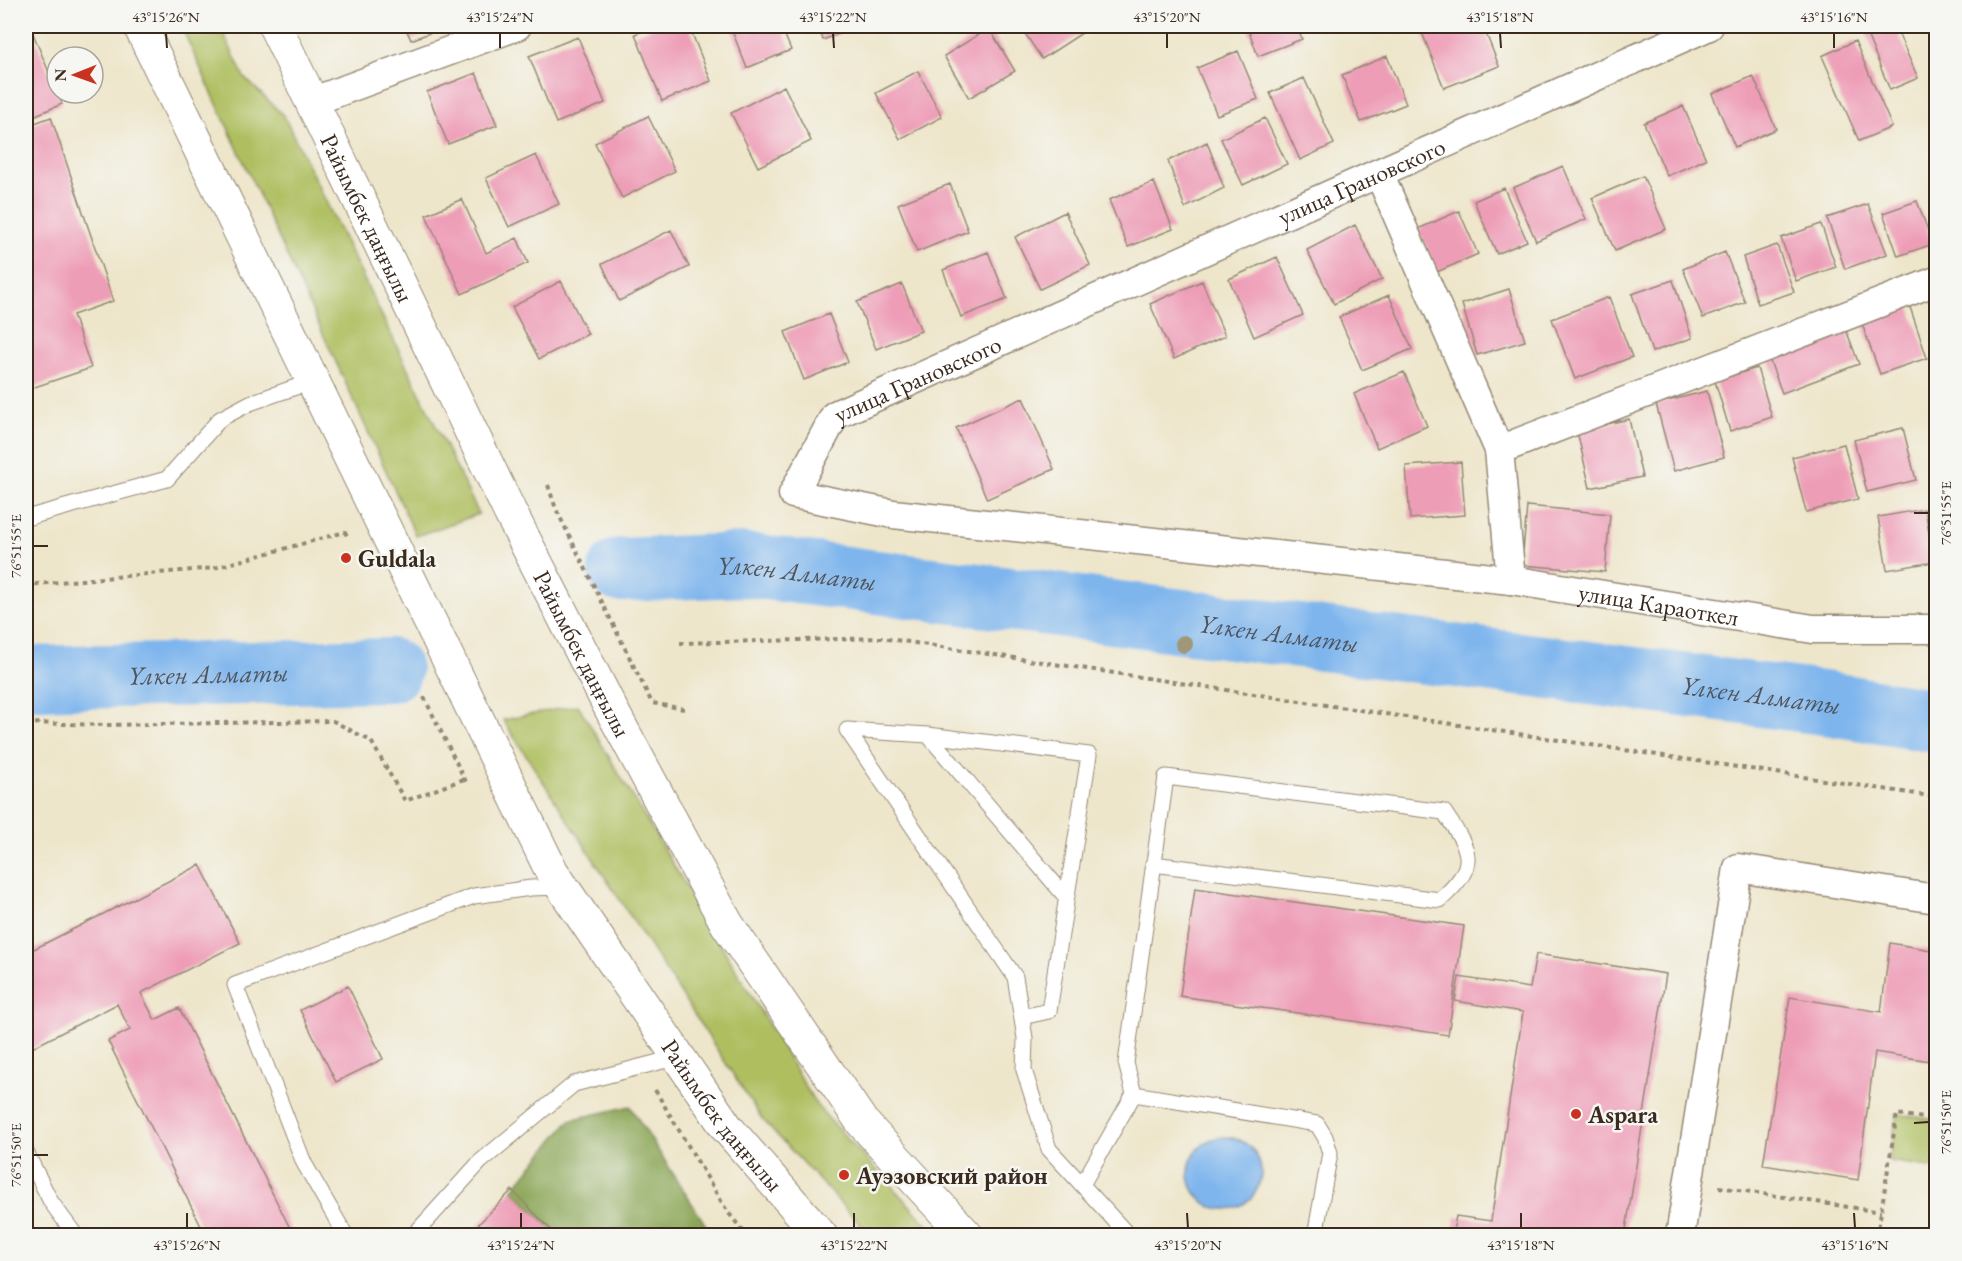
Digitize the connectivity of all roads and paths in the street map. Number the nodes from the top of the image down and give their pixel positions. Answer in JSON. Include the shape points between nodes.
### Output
{"nodes":[{"id":1,"x":140,"y":26,"type":"edge"},
{"id":2,"x":275,"y":26,"type":"edge"},
{"id":3,"x":517,"y":26,"type":"edge"},
{"id":4,"x":1709,"y":26,"type":"edge"},
{"id":5,"x":311,"y":102,"type":"junction"},
{"id":6,"x":1378,"y":173,"type":"junction"},
{"id":7,"x":1936,"y":281,"type":"edge"},
{"id":8,"x":313,"y":381,"type":"junction"},
{"id":9,"x":1499,"y":450,"type":"junction"},
{"id":10,"x":548,"y":485,"type":"dead end"},
{"id":11,"x":26,"y":518,"type":"edge"},
{"id":12,"x":345,"y":532,"type":"dead end"},
{"id":13,"x":1510,"y":580,"type":"junction"},
{"id":14,"x":26,"y":585,"type":"edge"},
{"id":15,"x":1813,"y":629,"type":"junction"},
{"id":16,"x":1936,"y":629,"type":"edge"},
{"id":17,"x":680,"y":644,"type":"dead end"},
{"id":18,"x":1936,"y":648,"type":"edge"},
{"id":19,"x":684,"y":709,"type":"dead end"},
{"id":20,"x":26,"y":723,"type":"edge"},
{"id":21,"x":928,"y":735,"type":"junction"},
{"id":22,"x":464,"y":779,"type":"dead end"},
{"id":23,"x":1936,"y":797,"type":"edge"},
{"id":24,"x":1153,"y":864,"type":"junction"},
{"id":25,"x":557,"y":880,"type":"junction"},
{"id":26,"x":1065,"y":896,"type":"junction"},
{"id":27,"x":1936,"y":899,"type":"edge"},
{"id":28,"x":1022,"y":1017,"type":"junction"},
{"id":29,"x":678,"y":1057,"type":"junction"},
{"id":30,"x":1134,"y":1094,"type":"junction"},
{"id":31,"x":1936,"y":1120,"type":"edge"},
{"id":32,"x":26,"y":1152,"type":"edge"},
{"id":33,"x":1083,"y":1183,"type":"junction"},
{"id":34,"x":1689,"y":1183,"type":"junction"},
{"id":35,"x":1881,"y":1212,"type":"junction"},
{"id":36,"x":76,"y":1236,"type":"edge"},
{"id":37,"x":346,"y":1236,"type":"edge"},
{"id":38,"x":413,"y":1236,"type":"edge"},
{"id":39,"x":821,"y":1236,"type":"edge"},
{"id":40,"x":967,"y":1236,"type":"edge"},
{"id":41,"x":1129,"y":1236,"type":"edge"},
{"id":42,"x":1315,"y":1236,"type":"edge"},
{"id":43,"x":1680,"y":1236,"type":"edge"},
{"id":44,"x":1877,"y":1236,"type":"edge"}],
"edges":[{"from":1,"to":8,"type":"main road","name":"Райымбек даңғылы"},
{"from":2,"to":5,"type":"main road","name":"Райымбек даңғылы"},
{"from":3,"to":5,"type":"street"},
{"from":4,"to":6,"type":"street","name":"улица Грановского"},
{"from":5,"to":40,"type":"main road","name":"Райымбек даңғылы","via":[[610,709],[727,924],[862,1122]]},
{"from":6,"to":9,"type":"street"},
{"from":6,"to":13,"type":"street","name":"улица Грановского","via":[[835,415],[794,494],[894,514]]},
{"from":7,"to":9,"type":"street"},
{"from":8,"to":11,"type":"lane","via":[[220,419],[166,479]]},
{"from":8,"to":25,"type":"main road","name":"Райымбек даңғылы"},
{"from":9,"to":13,"type":"street"},
{"from":10,"to":19,"type":"path","via":[[556,509],[652,703]]},
{"from":12,"to":14,"type":"path","via":[[214,568]]},
{"from":13,"to":15,"type":"street","name":"улица Караоткел"},
{"from":15,"to":16,"type":"street","name":"улица Караоткел"},
{"from":15,"to":18,"type":"street"},
{"from":17,"to":23,"type":"path","via":[[882,638]]},
{"from":20,"to":22,"type":"path","via":[[333,722],[371,741],[405,801]]},
{"from":21,"to":26,"type":"lane"},
{"from":21,"to":26,"type":"lane","via":[[1089,755]]},
{"from":21,"to":28,"type":"lane","via":[[848,730],[1015,977]]},
{"from":24,"to":24,"type":"lane","via":[[1166,777],[1444,812],[1465,843],[1468,867],[1440,900]]},
{"from":24,"to":30,"type":"lane","via":[[1126,1063]]},
{"from":25,"to":29,"type":"main road","name":"Райымбек даңғылы"},
{"from":25,"to":37,"type":"lane","via":[[474,896],[235,985],[304,1163]]},
{"from":26,"to":28,"type":"lane","via":[[1049,1011]]},
{"from":27,"to":34,"type":"street","via":[[1738,868]]},
{"from":28,"to":33,"type":"lane","via":[[1024,1070],[1049,1149]]},
{"from":29,"to":38,"type":"lane","via":[[574,1084],[480,1162]]},
{"from":29,"to":39,"type":"main road","name":"Райымбек даңғылы","via":[[727,1128]]},
{"from":30,"to":33,"type":"lane"},
{"from":30,"to":42,"type":"lane","via":[[1317,1124],[1330,1153]]},
{"from":31,"to":35,"type":"path","via":[[1897,1114]]},
{"from":32,"to":36,"type":"lane","via":[[51,1202]]},
{"from":33,"to":41,"type":"lane"},
{"from":34,"to":35,"type":"path"},
{"from":34,"to":43,"type":"street"},
{"from":35,"to":44,"type":"path"}]}
